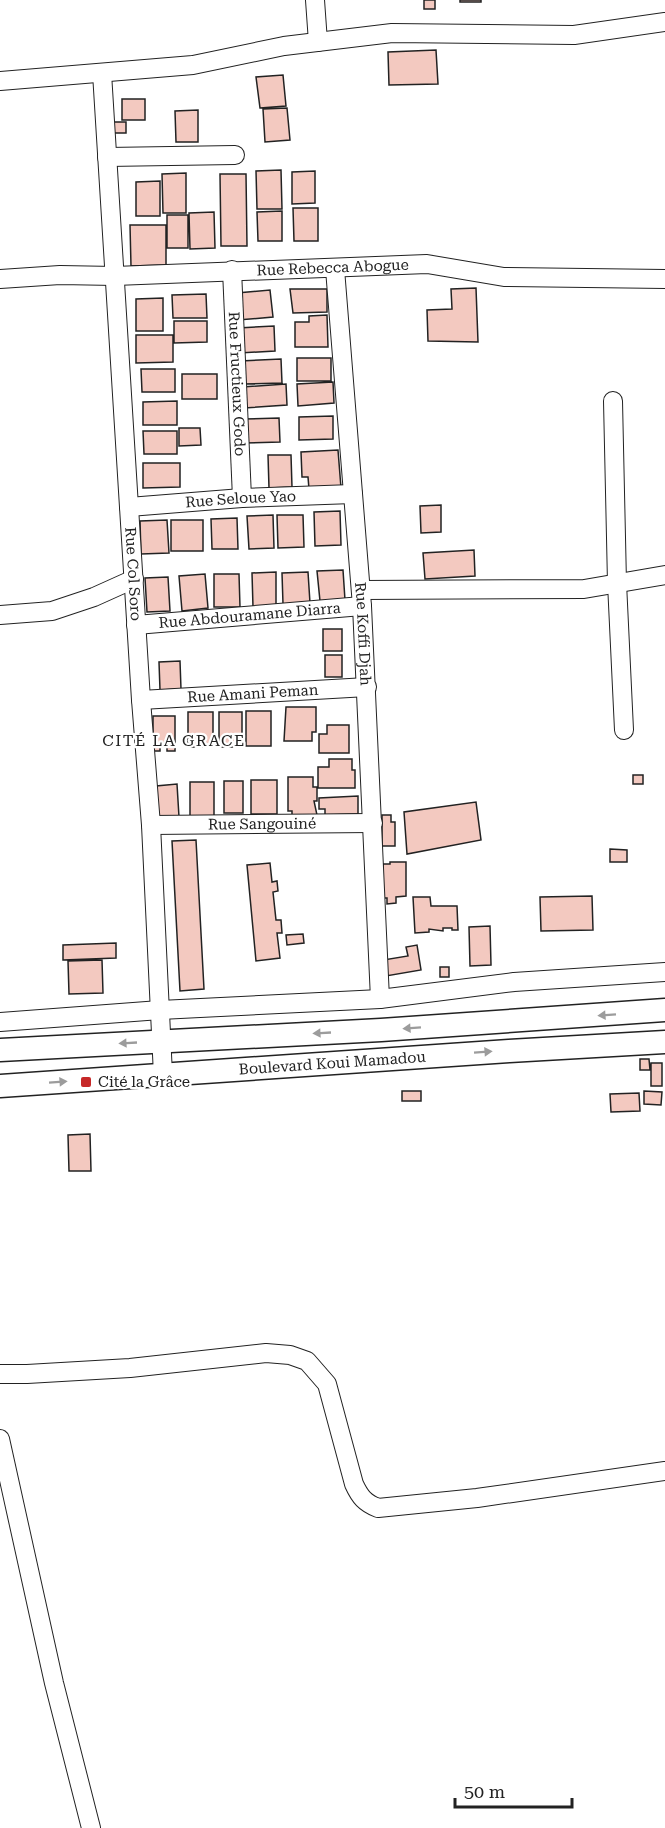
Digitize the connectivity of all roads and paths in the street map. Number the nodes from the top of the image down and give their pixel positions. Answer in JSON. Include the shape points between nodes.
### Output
{"nodes":[{"id":1,"x":315,"y":0,"type":"edge"},
{"id":2,"x":665,"y":22,"type":"edge"},
{"id":3,"x":318,"y":42,"type":"junction"},
{"id":4,"x":102,"y":74,"type":"junction"},
{"id":5,"x":0,"y":81,"type":"edge"},
{"id":6,"x":235,"y":155,"type":"dead end"},
{"id":7,"x":107,"y":157,"type":"junction"},
{"id":8,"x":334,"y":269,"type":"junction"},
{"id":9,"x":232,"y":270,"type":"junction"},
{"id":10,"x":115,"y":276,"type":"junction"},
{"id":11,"x":0,"y":279,"type":"edge"},
{"id":12,"x":665,"y":279,"type":"edge"},
{"id":13,"x":613,"y":401,"type":"dead end"},
{"id":14,"x":353,"y":495,"type":"junction"},
{"id":15,"x":242,"y":498,"type":"junction"},
{"id":16,"x":129,"y":507,"type":"junction"},
{"id":17,"x":665,"y":575,"type":"edge"},
{"id":18,"x":134,"y":579,"type":"junction"},
{"id":19,"x":617,"y":583,"type":"junction"},
{"id":20,"x":361,"y":598,"type":"junction"},
{"id":21,"x":0,"y":615,"type":"edge"},
{"id":22,"x":136,"y":625,"type":"junction"},
{"id":23,"x":367,"y":687,"type":"junction"},
{"id":24,"x":141,"y":700,"type":"junction"},
{"id":25,"x":624,"y":730,"type":"dead end"},
{"id":26,"x":373,"y":823,"type":"junction"},
{"id":27,"x":151,"y":825,"type":"junction"},
{"id":28,"x":665,"y":972,"type":"edge"},
{"id":29,"x":380,"y":999,"type":"junction"},
{"id":30,"x":160,"y":1010,"type":"junction"},
{"id":31,"x":665,"y":1010,"type":"edge"},
{"id":32,"x":0,"y":1022,"type":"edge"},
{"id":33,"x":161,"y":1041,"type":"junction"},
{"id":34,"x":665,"y":1042,"type":"edge"},
{"id":35,"x":0,"y":1050,"type":"edge"},
{"id":36,"x":164,"y":1075,"type":"junction"},
{"id":37,"x":0,"y":1086,"type":"edge"},
{"id":38,"x":0,"y":1374,"type":"edge"},
{"id":39,"x":0,"y":1438,"type":"edge"},
{"id":40,"x":665,"y":1471,"type":"edge"},
{"id":41,"x":91,"y":1828,"type":"edge"}],
"edges":[{"from":1,"to":3,"type":"street"},
{"from":2,"to":3,"type":"street","via":[[574,35],[392,33]]},
{"from":3,"to":4,"type":"street","via":[[193,66]]},
{"from":4,"to":5,"type":"street"},
{"from":4,"to":7,"type":"street","name":"Rue Col Soro"},
{"from":6,"to":7,"type":"street"},
{"from":7,"to":10,"type":"street","name":"Rue Col Soro"},
{"from":8,"to":9,"type":"street","name":"Rue Rebecca Abogue"},
{"from":8,"to":12,"type":"street","name":"Rue Rebecca Abogue","via":[[427,264],[504,277]]},
{"from":8,"to":14,"type":"street","name":"Rue Koffi Djah"},
{"from":9,"to":10,"type":"street","name":"Rue Rebecca Abogue"},
{"from":9,"to":15,"type":"street","name":"Rue Fructieux Godo"},
{"from":10,"to":11,"type":"street","name":"Rue Rebecca Abogue"},
{"from":10,"to":16,"type":"street","name":"Rue Col Soro"},
{"from":13,"to":19,"type":"street"},
{"from":14,"to":15,"type":"street","name":"Rue Seloue Yao"},
{"from":14,"to":20,"type":"street","name":"Rue Koffi Djah"},
{"from":15,"to":16,"type":"street","name":"Rue Seloue Yao"},
{"from":16,"to":18,"type":"street","name":"Rue Col Soro"},
{"from":17,"to":19,"type":"street","name":"Rue Abdouramane Diarra"},
{"from":18,"to":21,"type":"street","via":[[52,611]]},
{"from":18,"to":22,"type":"street","name":"Rue Col Soro"},
{"from":19,"to":20,"type":"street","name":"Rue Abdouramane Diarra","via":[[584,589]]},
{"from":19,"to":25,"type":"street"},
{"from":20,"to":22,"type":"street","name":"Rue Abdouramane Diarra"},
{"from":20,"to":23,"type":"street","name":"Rue Koffi Djah"},
{"from":22,"to":24,"type":"street","name":"Rue Col Soro"},
{"from":23,"to":24,"type":"street","name":"Rue Amani Peman"},
{"from":23,"to":26,"type":"street","name":"Rue Koffi Djah"},
{"from":24,"to":27,"type":"street","name":"Rue Col Soro"},
{"from":26,"to":27,"type":"street","name":"Rue Sangouiné"},
{"from":26,"to":29,"type":"street","name":"Rue Koffi Djah"},
{"from":27,"to":30,"type":"street","name":"Rue Col Soro"},
{"from":28,"to":29,"type":"street","via":[[514,982]]},
{"from":29,"to":30,"type":"street"},
{"from":30,"to":32,"type":"street"},
{"from":30,"to":33,"type":"street","name":"Rue Col Soro"},
{"from":31,"to":33,"type":"main road","name":"Boulevard Koui Mamadou","one_way":true},
{"from":33,"to":35,"type":"main road","name":"Boulevard Koui Mamadou","one_way":true},
{"from":33,"to":36,"type":"street","name":"Rue Col Soro"},
{"from":36,"to":34,"type":"main road","name":"Boulevard Koui Mamadou","one_way":true},
{"from":37,"to":36,"type":"main road","name":"Boulevard Koui Mamadou","one_way":true},
{"from":38,"to":40,"type":"street","via":[[130,1368],[266,1353],[307,1361],[327,1384],[354,1485],[368,1504],[378,1508]]},
{"from":39,"to":41,"type":"street","via":[[54,1683]]}]}
